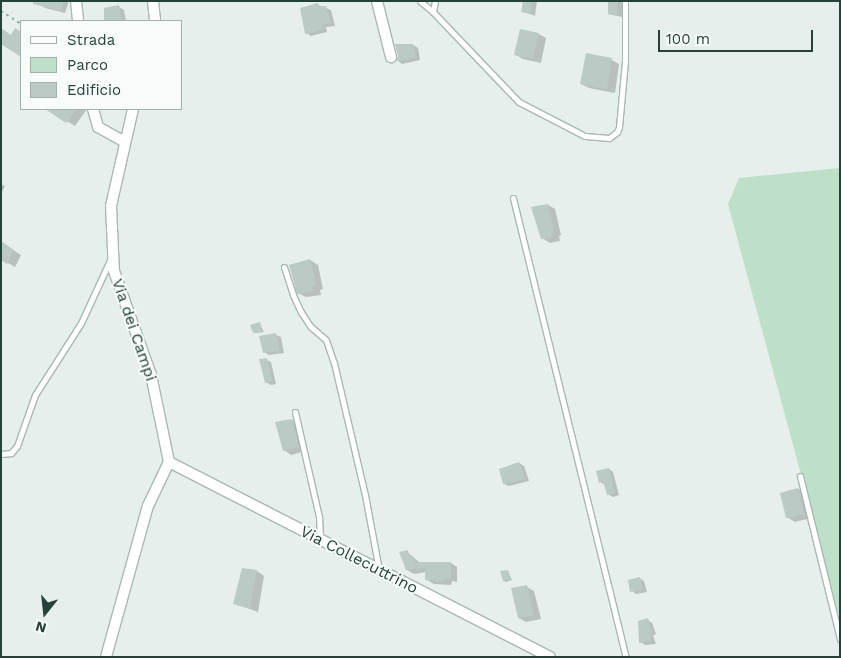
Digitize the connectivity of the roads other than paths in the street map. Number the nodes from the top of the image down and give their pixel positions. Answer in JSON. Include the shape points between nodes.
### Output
{"nodes":[{"id":1,"x":76,"y":1,"type":"edge"},
{"id":2,"x":153,"y":1,"type":"edge"},
{"id":3,"x":377,"y":1,"type":"edge"},
{"id":4,"x":420,"y":1,"type":"edge"},
{"id":5,"x":435,"y":1,"type":"edge"},
{"id":6,"x":625,"y":1,"type":"edge"},
{"id":7,"x":433,"y":12,"type":"junction"},
{"id":8,"x":78,"y":20,"type":"edge"},
{"id":9,"x":155,"y":20,"type":"edge"},
{"id":10,"x":391,"y":57,"type":"dead end"},
{"id":11,"x":93,"y":110,"type":"edge"},
{"id":12,"x":134,"y":110,"type":"edge"},
{"id":13,"x":125,"y":142,"type":"junction"},
{"id":14,"x":513,"y":198,"type":"dead end"},
{"id":15,"x":113,"y":253,"type":"junction"},
{"id":16,"x":284,"y":267,"type":"dead end"},
{"id":17,"x":295,"y":412,"type":"dead end"},
{"id":18,"x":1,"y":454,"type":"edge"},
{"id":19,"x":169,"y":462,"type":"junction"},
{"id":20,"x":800,"y":476,"type":"dead end"},
{"id":21,"x":320,"y":540,"type":"junction"},
{"id":22,"x":379,"y":570,"type":"junction"},
{"id":23,"x":840,"y":639,"type":"edge"},
{"id":24,"x":106,"y":657,"type":"edge"},
{"id":25,"x":550,"y":657,"type":"edge"},
{"id":26,"x":626,"y":657,"type":"edge"}],
"edges":[{"from":1,"to":8,"type":"street"},
{"from":2,"to":9,"type":"street"},
{"from":3,"to":10,"type":"street"},
{"from":4,"to":7,"type":"lane"},
{"from":5,"to":7,"type":"lane"},
{"from":6,"to":7,"type":"lane","via":[[619,127],[609,138],[585,136],[519,102]]},
{"from":11,"to":13,"type":"street","via":[[98,127]]},
{"from":12,"to":13,"type":"street","name":"Via dei Campi"},
{"from":13,"to":15,"type":"street","name":"Via dei Campi","via":[[111,206]]},
{"from":14,"to":26,"type":"lane"},
{"from":15,"to":18,"type":"lane","via":[[81,323],[35,395],[17,446],[11,453]]},
{"from":15,"to":19,"type":"street","name":"Via dei Campi","via":[[114,271],[151,375]]},
{"from":16,"to":22,"type":"lane","via":[[301,312],[310,326],[326,340],[334,363]]},
{"from":17,"to":21,"type":"lane","via":[[319,517]]},
{"from":19,"to":21,"type":"street","name":"Via Collecuttrino"},
{"from":19,"to":24,"type":"street","via":[[148,506]]},
{"from":20,"to":23,"type":"lane"},
{"from":21,"to":22,"type":"street","name":"Via Collecuttrino"},
{"from":22,"to":25,"type":"street","name":"Via Collecuttrino"}]}
